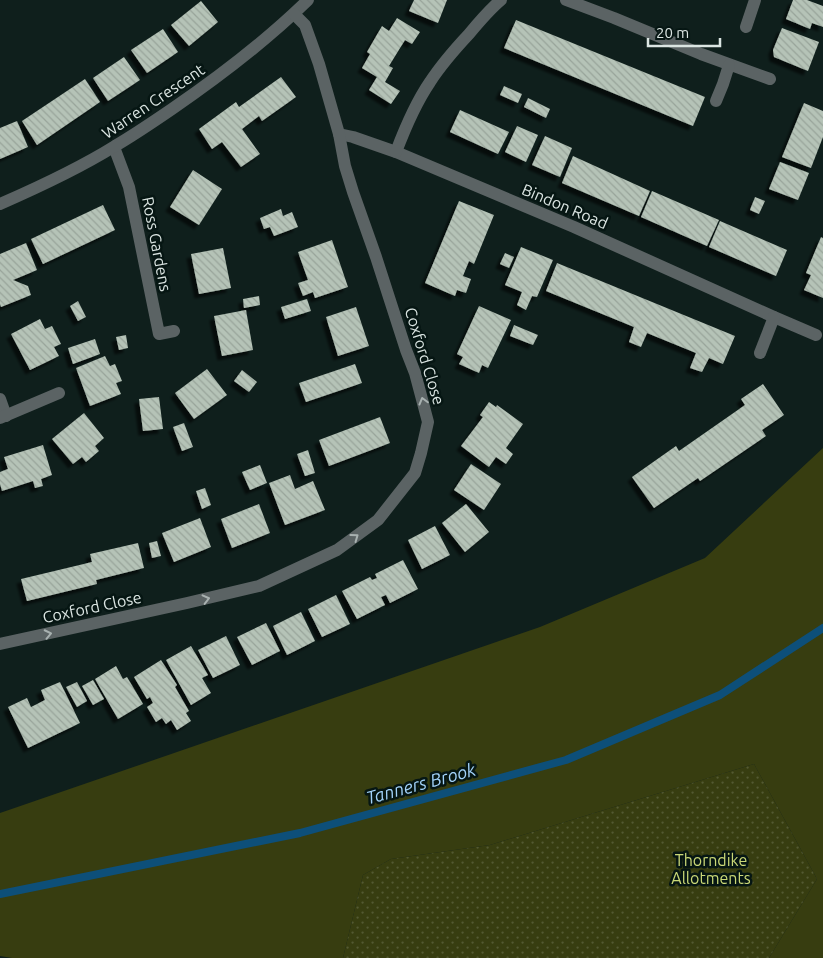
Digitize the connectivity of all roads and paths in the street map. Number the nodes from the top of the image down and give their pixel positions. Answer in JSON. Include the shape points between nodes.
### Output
{"nodes":[{"id":1,"x":308,"y":0,"type":"edge"},
{"id":2,"x":501,"y":0,"type":"edge"},
{"id":3,"x":566,"y":0,"type":"edge"},
{"id":4,"x":755,"y":0,"type":"edge"},
{"id":5,"x":294,"y":14,"type":"junction"},
{"id":6,"x":746,"y":27,"type":"dead end"},
{"id":7,"x":729,"y":64,"type":"junction"},
{"id":8,"x":770,"y":79,"type":"dead end"},
{"id":9,"x":716,"y":101,"type":"dead end"},
{"id":10,"x":340,"y":134,"type":"junction"},
{"id":11,"x":114,"y":147,"type":"junction"},
{"id":12,"x":396,"y":152,"type":"junction"},
{"id":13,"x":0,"y":204,"type":"edge"},
{"id":14,"x":774,"y":317,"type":"junction"},
{"id":15,"x":174,"y":331,"type":"dead end"},
{"id":16,"x":816,"y":335,"type":"dead end"},
{"id":17,"x":760,"y":353,"type":"dead end"},
{"id":18,"x":59,"y":393,"type":"dead end"},
{"id":19,"x":0,"y":399,"type":"edge"},
{"id":20,"x":3,"y":417,"type":"edge"},
{"id":21,"x":0,"y":644,"type":"edge"}],
"edges":[{"from":1,"to":5,"type":"street","name":"Warren Crescent"},
{"from":2,"to":12,"type":"street","via":[[430,81]]},
{"from":3,"to":7,"type":"street"},
{"from":4,"to":6,"type":"street"},
{"from":5,"to":10,"type":"street","name":"Coxford Close","via":[[305,25],[311,38]]},
{"from":5,"to":11,"type":"street","name":"Warren Crescent","via":[[216,78]]},
{"from":7,"to":8,"type":"street"},
{"from":7,"to":9,"type":"street"},
{"from":10,"to":12,"type":"street","name":"Bindon Road"},
{"from":21,"to":10,"type":"street","name":"Coxford Close","one_way":true,"via":[[259,586],[337,550],[378,520],[415,473],[428,422],[416,373],[345,166]]},
{"from":11,"to":13,"type":"street","name":"Warren Crescent"},
{"from":11,"to":15,"type":"street","name":"Ross Gardens","via":[[129,187],[159,334]]},
{"from":12,"to":14,"type":"street","name":"Bindon Road"},
{"from":14,"to":16,"type":"street","name":"Bindon Road"},
{"from":14,"to":17,"type":"street"},
{"from":18,"to":20,"type":"street"},
{"from":19,"to":20,"type":"street"}]}
